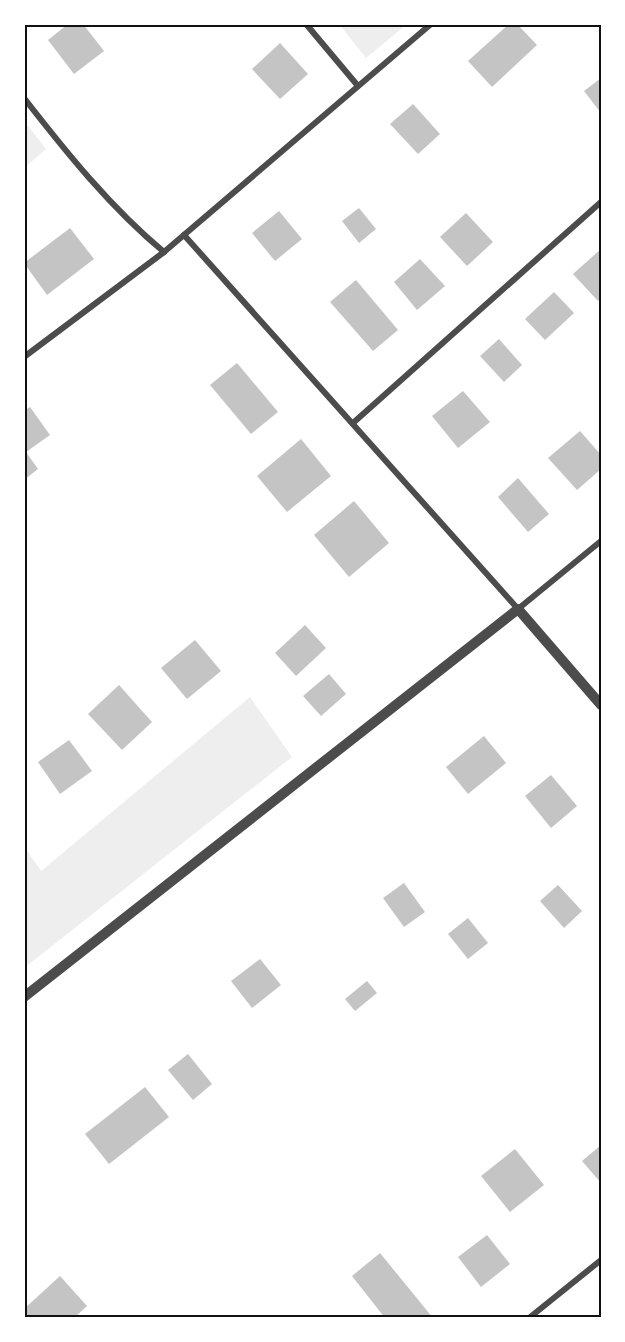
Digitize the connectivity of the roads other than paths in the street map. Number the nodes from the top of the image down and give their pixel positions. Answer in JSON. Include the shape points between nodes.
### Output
{"nodes":[{"id":1,"x":306,"y":24,"type":"edge"},
{"id":2,"x":431,"y":24,"type":"edge"},
{"id":3,"x":358,"y":86,"type":"junction"},
{"id":4,"x":24,"y":98,"type":"edge"},
{"id":5,"x":601,"y":202,"type":"edge"},
{"id":6,"x":184,"y":235,"type":"junction"},
{"id":7,"x":164,"y":252,"type":"junction"},
{"id":8,"x":24,"y":357,"type":"edge"},
{"id":9,"x":353,"y":423,"type":"junction"},
{"id":10,"x":601,"y":541,"type":"edge"},
{"id":11,"x":518,"y":609,"type":"junction"},
{"id":12,"x":601,"y":705,"type":"edge"},
{"id":13,"x":24,"y":997,"type":"edge"},
{"id":14,"x":601,"y":1260,"type":"edge"},
{"id":15,"x":529,"y":1318,"type":"edge"}],
"edges":[{"from":1,"to":3,"type":"street"},
{"from":2,"to":3,"type":"street"},
{"from":3,"to":6,"type":"street"},
{"from":4,"to":7,"type":"street","via":[[102,192]]},
{"from":5,"to":9,"type":"street"},
{"from":6,"to":7,"type":"street"},
{"from":6,"to":9,"type":"street"},
{"from":7,"to":8,"type":"street"},
{"from":9,"to":11,"type":"street"},
{"from":10,"to":11,"type":"street"},
{"from":11,"to":12,"type":"street"},
{"from":11,"to":13,"type":"street"},
{"from":14,"to":15,"type":"street"}]}
